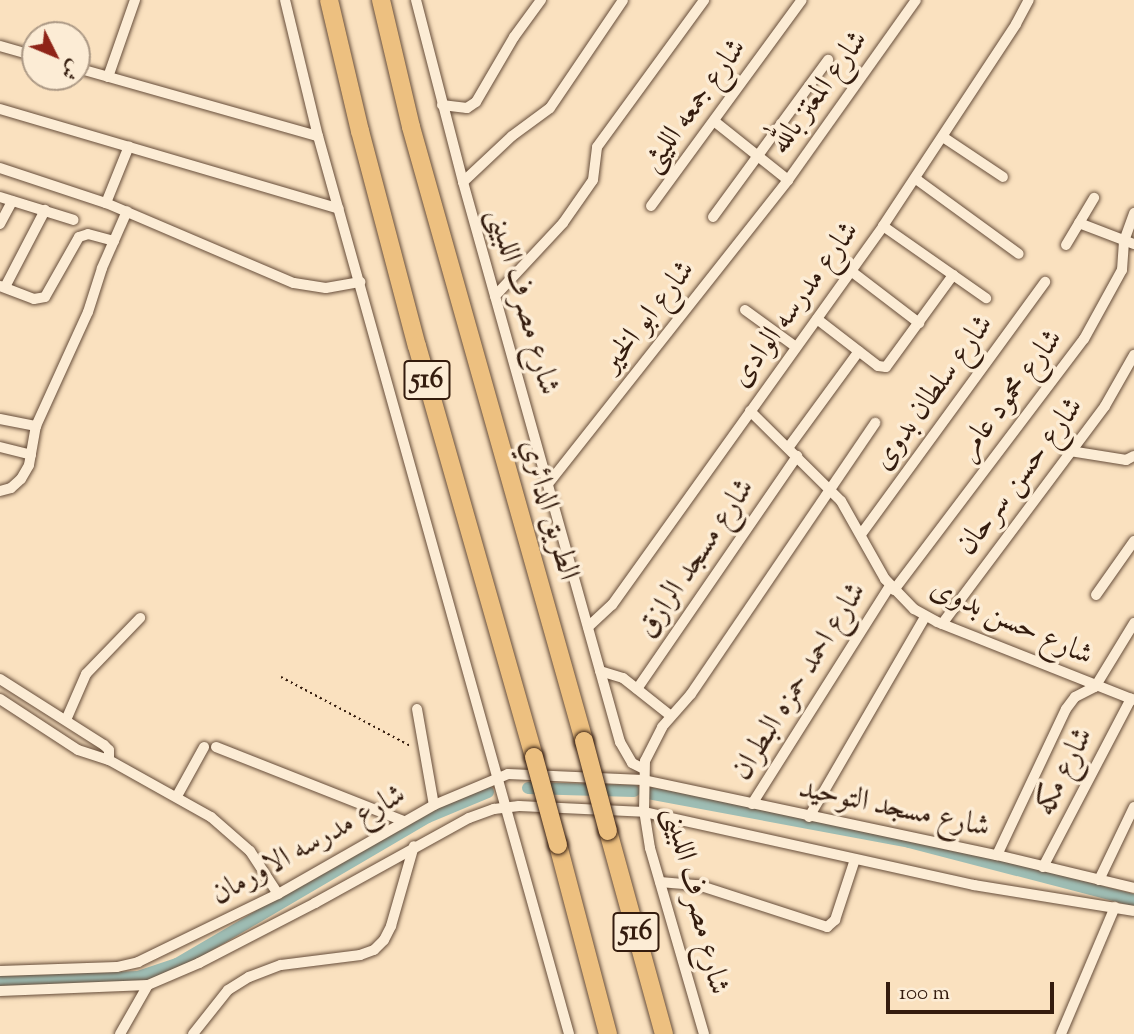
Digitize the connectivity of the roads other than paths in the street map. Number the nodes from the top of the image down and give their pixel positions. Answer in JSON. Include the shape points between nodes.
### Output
{"nodes":[{"id":1,"x":135,"y":0,"type":"edge"},
{"id":2,"x":285,"y":0,"type":"edge"},
{"id":3,"x":329,"y":0,"type":"edge"},
{"id":4,"x":380,"y":0,"type":"edge"},
{"id":5,"x":416,"y":0,"type":"edge"},
{"id":6,"x":541,"y":0,"type":"edge"},
{"id":7,"x":623,"y":0,"type":"edge"},
{"id":8,"x":704,"y":0,"type":"edge"},
{"id":9,"x":802,"y":0,"type":"edge"},
{"id":10,"x":916,"y":0,"type":"edge"},
{"id":11,"x":1029,"y":0,"type":"edge"},
{"id":12,"x":0,"y":46,"type":"edge"},
{"id":13,"x":21,"y":52,"type":"edge"},
{"id":14,"x":828,"y":60,"type":"dead end"},
{"id":15,"x":91,"y":72,"type":"edge"},
{"id":16,"x":108,"y":77,"type":"junction"},
{"id":17,"x":442,"y":105,"type":"junction"},
{"id":18,"x":0,"y":109,"type":"edge"},
{"id":19,"x":714,"y":121,"type":"junction"},
{"id":20,"x":318,"y":136,"type":"junction"},
{"id":21,"x":943,"y":137,"type":"junction"},
{"id":22,"x":129,"y":146,"type":"junction"},
{"id":23,"x":758,"y":156,"type":"junction"},
{"id":24,"x":0,"y":168,"type":"edge"},
{"id":25,"x":1003,"y":177,"type":"dead end"},
{"id":26,"x":916,"y":179,"type":"junction"},
{"id":27,"x":788,"y":180,"type":"junction"},
{"id":28,"x":463,"y":182,"type":"junction"},
{"id":29,"x":0,"y":197,"type":"edge"},
{"id":30,"x":1094,"y":198,"type":"dead end"},
{"id":31,"x":12,"y":201,"type":"junction"},
{"id":32,"x":106,"y":203,"type":"junction"},
{"id":33,"x":652,"y":206,"type":"dead end"},
{"id":34,"x":339,"y":209,"type":"junction"},
{"id":35,"x":46,"y":210,"type":"junction"},
{"id":36,"x":127,"y":211,"type":"junction"},
{"id":37,"x":1134,"y":213,"type":"edge"},
{"id":38,"x":713,"y":217,"type":"dead end"},
{"id":39,"x":74,"y":220,"type":"dead end"},
{"id":40,"x":1079,"y":223,"type":"junction"},
{"id":41,"x":0,"y":225,"type":"edge"},
{"id":42,"x":883,"y":226,"type":"junction"},
{"id":43,"x":114,"y":241,"type":"junction"},
{"id":44,"x":1129,"y":243,"type":"edge"},
{"id":45,"x":1066,"y":246,"type":"dead end"},
{"id":46,"x":1019,"y":254,"type":"dead end"},
{"id":47,"x":851,"y":271,"type":"junction"},
{"id":48,"x":953,"y":275,"type":"junction"},
{"id":49,"x":360,"y":282,"type":"junction"},
{"id":50,"x":1045,"y":282,"type":"dead end"},
{"id":51,"x":2,"y":286,"type":"edge"},
{"id":52,"x":495,"y":296,"type":"junction"},
{"id":53,"x":986,"y":298,"type":"dead end"},
{"id":54,"x":745,"y":310,"type":"dead end"},
{"id":55,"x":817,"y":319,"type":"junction"},
{"id":56,"x":919,"y":323,"type":"junction"},
{"id":57,"x":796,"y":347,"type":"junction"},
{"id":58,"x":859,"y":351,"type":"junction"},
{"id":59,"x":1134,"y":355,"type":"edge"},
{"id":60,"x":750,"y":411,"type":"junction"},
{"id":61,"x":0,"y":419,"type":"edge"},
{"id":62,"x":875,"y":423,"type":"dead end"},
{"id":63,"x":36,"y":426,"type":"junction"},
{"id":64,"x":0,"y":447,"type":"edge"},
{"id":65,"x":788,"y":448,"type":"junction"},
{"id":66,"x":1070,"y":451,"type":"junction"},
{"id":67,"x":31,"y":455,"type":"junction"},
{"id":68,"x":797,"y":456,"type":"junction"},
{"id":69,"x":1134,"y":456,"type":"edge"},
{"id":70,"x":548,"y":484,"type":"junction"},
{"id":71,"x":829,"y":489,"type":"junction"},
{"id":72,"x":0,"y":491,"type":"edge"},
{"id":73,"x":862,"y":533,"type":"junction"},
{"id":74,"x":1134,"y":541,"type":"edge"},
{"id":75,"x":892,"y":588,"type":"junction"},
{"id":76,"x":1096,"y":595,"type":"dead end"},
{"id":77,"x":925,"y":617,"type":"junction"},
{"id":78,"x":140,"y":618,"type":"dead end"},
{"id":79,"x":1134,"y":623,"type":"edge"},
{"id":80,"x":943,"y":624,"type":"junction"},
{"id":81,"x":588,"y":627,"type":"junction"},
{"id":82,"x":600,"y":671,"type":"junction"},
{"id":83,"x":0,"y":679,"type":"edge"},
{"id":84,"x":1095,"y":687,"type":"junction"},
{"id":85,"x":638,"y":689,"type":"junction"},
{"id":86,"x":0,"y":699,"type":"edge"},
{"id":87,"x":1132,"y":700,"type":"edge"},
{"id":88,"x":418,"y":709,"type":"dead end"},
{"id":89,"x":671,"y":716,"type":"junction"},
{"id":90,"x":66,"y":720,"type":"junction"},
{"id":91,"x":204,"y":747,"type":"dead end"},
{"id":92,"x":216,"y":747,"type":"dead end"},
{"id":93,"x":108,"y":760,"type":"junction"},
{"id":94,"x":643,"y":774,"type":"junction"},
{"id":95,"x":499,"y":776,"type":"junction"},
{"id":96,"x":177,"y":796,"type":"junction"},
{"id":97,"x":752,"y":804,"type":"junction"},
{"id":98,"x":435,"y":805,"type":"junction"},
{"id":99,"x":507,"y":807,"type":"junction"},
{"id":100,"x":1134,"y":807,"type":"edge"},
{"id":101,"x":644,"y":812,"type":"junction"},
{"id":102,"x":809,"y":817,"type":"junction"},
{"id":103,"x":404,"y":821,"type":"junction"},
{"id":104,"x":414,"y":846,"type":"junction"},
{"id":105,"x":997,"y":855,"type":"junction"},
{"id":106,"x":855,"y":859,"type":"junction"},
{"id":107,"x":1044,"y":867,"type":"junction"},
{"id":108,"x":1100,"y":880,"type":"junction"},
{"id":109,"x":660,"y":882,"type":"junction"},
{"id":110,"x":1134,"y":888,"type":"edge"},
{"id":111,"x":278,"y":894,"type":"junction"},
{"id":112,"x":1115,"y":907,"type":"junction"},
{"id":113,"x":1134,"y":911,"type":"edge"},
{"id":114,"x":0,"y":971,"type":"edge"},
{"id":115,"x":148,"y":985,"type":"junction"},
{"id":116,"x":0,"y":991,"type":"edge"},
{"id":117,"x":120,"y":1034,"type":"edge"},
{"id":118,"x":193,"y":1034,"type":"edge"},
{"id":119,"x":569,"y":1034,"type":"edge"},
{"id":120,"x":608,"y":1034,"type":"edge"},
{"id":121,"x":664,"y":1034,"type":"edge"},
{"id":122,"x":704,"y":1034,"type":"edge"},
{"id":123,"x":1061,"y":1034,"type":"edge"}],
"edges":[{"from":1,"to":16,"type":"street"},
{"from":2,"to":20,"type":"street"},
{"from":3,"to":120,"type":"highway","number":"516","bridge":true,"via":[[417,346]]},
{"from":4,"to":121,"type":"highway","name":"الطريق الدائري","number":"516","bridge":true,"via":[[411,127]]},
{"from":5,"to":17,"type":"street","name":"شارع مصرف اللبينى"},
{"from":6,"to":17,"type":"street","via":[[476,102],[467,108]]},
{"from":7,"to":28,"type":"street","via":[[550,108]]},
{"from":8,"to":52,"type":"street","via":[[597,147],[593,180],[563,223]]},
{"from":9,"to":19,"type":"street","name":"شارع جمعه الليثى"},
{"from":10,"to":27,"type":"street","name":"شارع المعتز بالله"},
{"from":11,"to":21,"type":"street","name":"شارع مدرسه الوادى"},
{"from":12,"to":13,"type":"street"},
{"from":14,"to":23,"type":"street"},
{"from":15,"to":16,"type":"street"},
{"from":16,"to":20,"type":"street"},
{"from":17,"to":28,"type":"street","name":"شارع مصرف اللبينى"},
{"from":18,"to":22,"type":"street"},
{"from":19,"to":23,"type":"street"},
{"from":19,"to":33,"type":"street","name":"شارع جمعه الليثى"},
{"from":20,"to":34,"type":"street"},
{"from":21,"to":25,"type":"street"},
{"from":21,"to":26,"type":"street","name":"شارع مدرسه الوادى"},
{"from":22,"to":32,"type":"street"},
{"from":22,"to":34,"type":"street"},
{"from":23,"to":27,"type":"street"},
{"from":23,"to":38,"type":"street"},
{"from":24,"to":32,"type":"street"},
{"from":26,"to":42,"type":"street","name":"شارع مدرسه الوادى"},
{"from":26,"to":46,"type":"street"},
{"from":27,"to":70,"type":"street","name":"شارع ابو الخير"},
{"from":28,"to":52,"type":"street","name":"شارع مصرف اللبينى"},
{"from":29,"to":31,"type":"street"},
{"from":30,"to":40,"type":"street"},
{"from":31,"to":35,"type":"street"},
{"from":31,"to":41,"type":"street"},
{"from":32,"to":36,"type":"street"},
{"from":34,"to":49,"type":"street"},
{"from":35,"to":39,"type":"street"},
{"from":35,"to":51,"type":"street"},
{"from":36,"to":43,"type":"street"},
{"from":36,"to":49,"type":"street","via":[[294,283],[326,288]]},
{"from":37,"to":44,"type":"street","name":"شارع محمود عامر"},
{"from":40,"to":44,"type":"street"},
{"from":40,"to":45,"type":"street"},
{"from":42,"to":47,"type":"street","name":"شارع مدرسه الوادى"},
{"from":42,"to":48,"type":"street"},
{"from":43,"to":51,"type":"street","via":[[88,234],[79,237],[45,298],[34,299]]},
{"from":43,"to":63,"type":"street","via":[[88,312]]},
{"from":44,"to":75,"type":"street","name":"شارع محمود عامر","via":[[1122,270],[1084,340]]},
{"from":47,"to":55,"type":"street","name":"شارع مدرسه الوادى"},
{"from":47,"to":56,"type":"street"},
{"from":48,"to":53,"type":"street"},
{"from":48,"to":56,"type":"street"},
{"from":49,"to":95,"type":"street"},
{"from":50,"to":73,"type":"street","name":"شارع سلطان بدوى"},
{"from":52,"to":70,"type":"street","name":"شارع مصرف اللبينى"},
{"from":54,"to":57,"type":"street"},
{"from":55,"to":57,"type":"street","name":"شارع مدرسه الوادى"},
{"from":55,"to":58,"type":"street"},
{"from":56,"to":58,"type":"street","via":[[886,367]]},
{"from":57,"to":60,"type":"street","name":"شارع مدرسه الوادى"},
{"from":58,"to":65,"type":"street"},
{"from":59,"to":66,"type":"street","name":"شارع حسن سرحان","via":[[1105,406]]},
{"from":60,"to":65,"type":"street","name":"شارع حسن بدوى"},
{"from":60,"to":81,"type":"street","name":"شارع مدرسه الوادى","via":[[612,605]]},
{"from":61,"to":63,"type":"street"},
{"from":62,"to":71,"type":"street"},
{"from":63,"to":67,"type":"street"},
{"from":64,"to":67,"type":"street"},
{"from":65,"to":68,"type":"street","name":"شارع حسن بدوى"},
{"from":66,"to":69,"type":"street","via":[[1126,460]]},
{"from":66,"to":80,"type":"street","name":"شارع حسن سرحان"},
{"from":67,"to":72,"type":"street","via":[[21,480]]},
{"from":68,"to":71,"type":"street","name":"شارع حسن بدوى"},
{"from":68,"to":85,"type":"street","name":"شارع مسجد الرازق"},
{"from":70,"to":81,"type":"street","name":"شارع مصرف اللبينى"},
{"from":71,"to":73,"type":"street","name":"شارع حسن بدوى"},
{"from":71,"to":89,"type":"street","via":[[691,694]]},
{"from":73,"to":75,"type":"street","name":"شارع حسن بدوى"},
{"from":74,"to":76,"type":"street"},
{"from":75,"to":77,"type":"street","name":"شارع حسن بدوى"},
{"from":75,"to":97,"type":"street","name":"شارع احمد حمزه البطران"},
{"from":77,"to":80,"type":"street","name":"شارع حسن بدوى"},
{"from":77,"to":102,"type":"street"},
{"from":78,"to":90,"type":"street","via":[[86,674]]},
{"from":79,"to":84,"type":"street"},
{"from":80,"to":84,"type":"street","name":"شارع حسن بدوى"},
{"from":81,"to":82,"type":"street","name":"شارع مصرف اللبينى"},
{"from":82,"to":85,"type":"street","via":[[623,678]]},
{"from":82,"to":94,"type":"street","name":"شارع مصرف اللبينى","via":[[622,750]]},
{"from":83,"to":90,"type":"street"},
{"from":84,"to":87,"type":"street","name":"شارع حسن بدوى"},
{"from":84,"to":105,"type":"street","via":[[1075,696],[1066,709]]},
{"from":85,"to":89,"type":"street"},
{"from":86,"to":93,"type":"street","via":[[78,750]]},
{"from":87,"to":107,"type":"street","name":"شارع مكه"},
{"from":88,"to":98,"type":"street"},
{"from":89,"to":94,"type":"street","via":[[654,739]]},
{"from":90,"to":93,"type":"street","via":[[107,747]]},
{"from":91,"to":96,"type":"street"},
{"from":92,"to":103,"type":"street"},
{"from":93,"to":96,"type":"street"},
{"from":94,"to":95,"type":"street","name":"شارع مدرسه الاورمان"},
{"from":94,"to":97,"type":"street","name":"شارع مسجد التوحيد"},
{"from":94,"to":101,"type":"street","name":"شارع مصرف اللبينى"},
{"from":95,"to":98,"type":"street","name":"شارع مدرسه الاورمان"},
{"from":95,"to":99,"type":"street"},
{"from":96,"to":111,"type":"street","via":[[238,838],[261,864]]},
{"from":97,"to":102,"type":"street","name":"شارع مسجد التوحيد"},
{"from":98,"to":103,"type":"street","name":"شارع مدرسه الاورمان"},
{"from":99,"to":101,"type":"street","name":"شارع مدرسه الاورمان"},
{"from":99,"to":104,"type":"street","name":"شارع مدرسه الاورمان","via":[[481,813]]},
{"from":99,"to":119,"type":"street"},
{"from":100,"to":108,"type":"street"},
{"from":101,"to":106,"type":"street","name":"شارع مسجد التوحيد"},
{"from":101,"to":109,"type":"street","name":"شارع مصرف اللبينى"},
{"from":102,"to":105,"type":"street","name":"شارع مسجد التوحيد"},
{"from":103,"to":111,"type":"street","name":"شارع مدرسه الاورمان"},
{"from":104,"to":115,"type":"street","name":"شارع مدرسه الاورمان","via":[[315,903]]},
{"from":104,"to":118,"type":"street","via":[[391,926],[374,950],[360,956],[281,965],[249,977],[228,990]]},
{"from":105,"to":107,"type":"street","name":"شارع مسجد التوحيد"},
{"from":106,"to":109,"type":"street","via":[[835,920],[827,927],[698,885]]},
{"from":106,"to":112,"type":"street","name":"شارع مسجد التوحيد","via":[[974,885]]},
{"from":107,"to":108,"type":"street","name":"شارع مسجد التوحيد"},
{"from":108,"to":110,"type":"street","name":"شارع مسجد التوحيد"},
{"from":109,"to":122,"type":"street","name":"شارع مصرف اللبينى"},
{"from":111,"to":114,"type":"street","name":"شارع مدرسه الاورمان","via":[[138,962],[117,967]]},
{"from":112,"to":113,"type":"street","name":"شارع مسجد التوحيد"},
{"from":112,"to":123,"type":"street"},
{"from":115,"to":116,"type":"street","name":"شارع مدرسه الاورمان"},
{"from":115,"to":117,"type":"street"}]}
